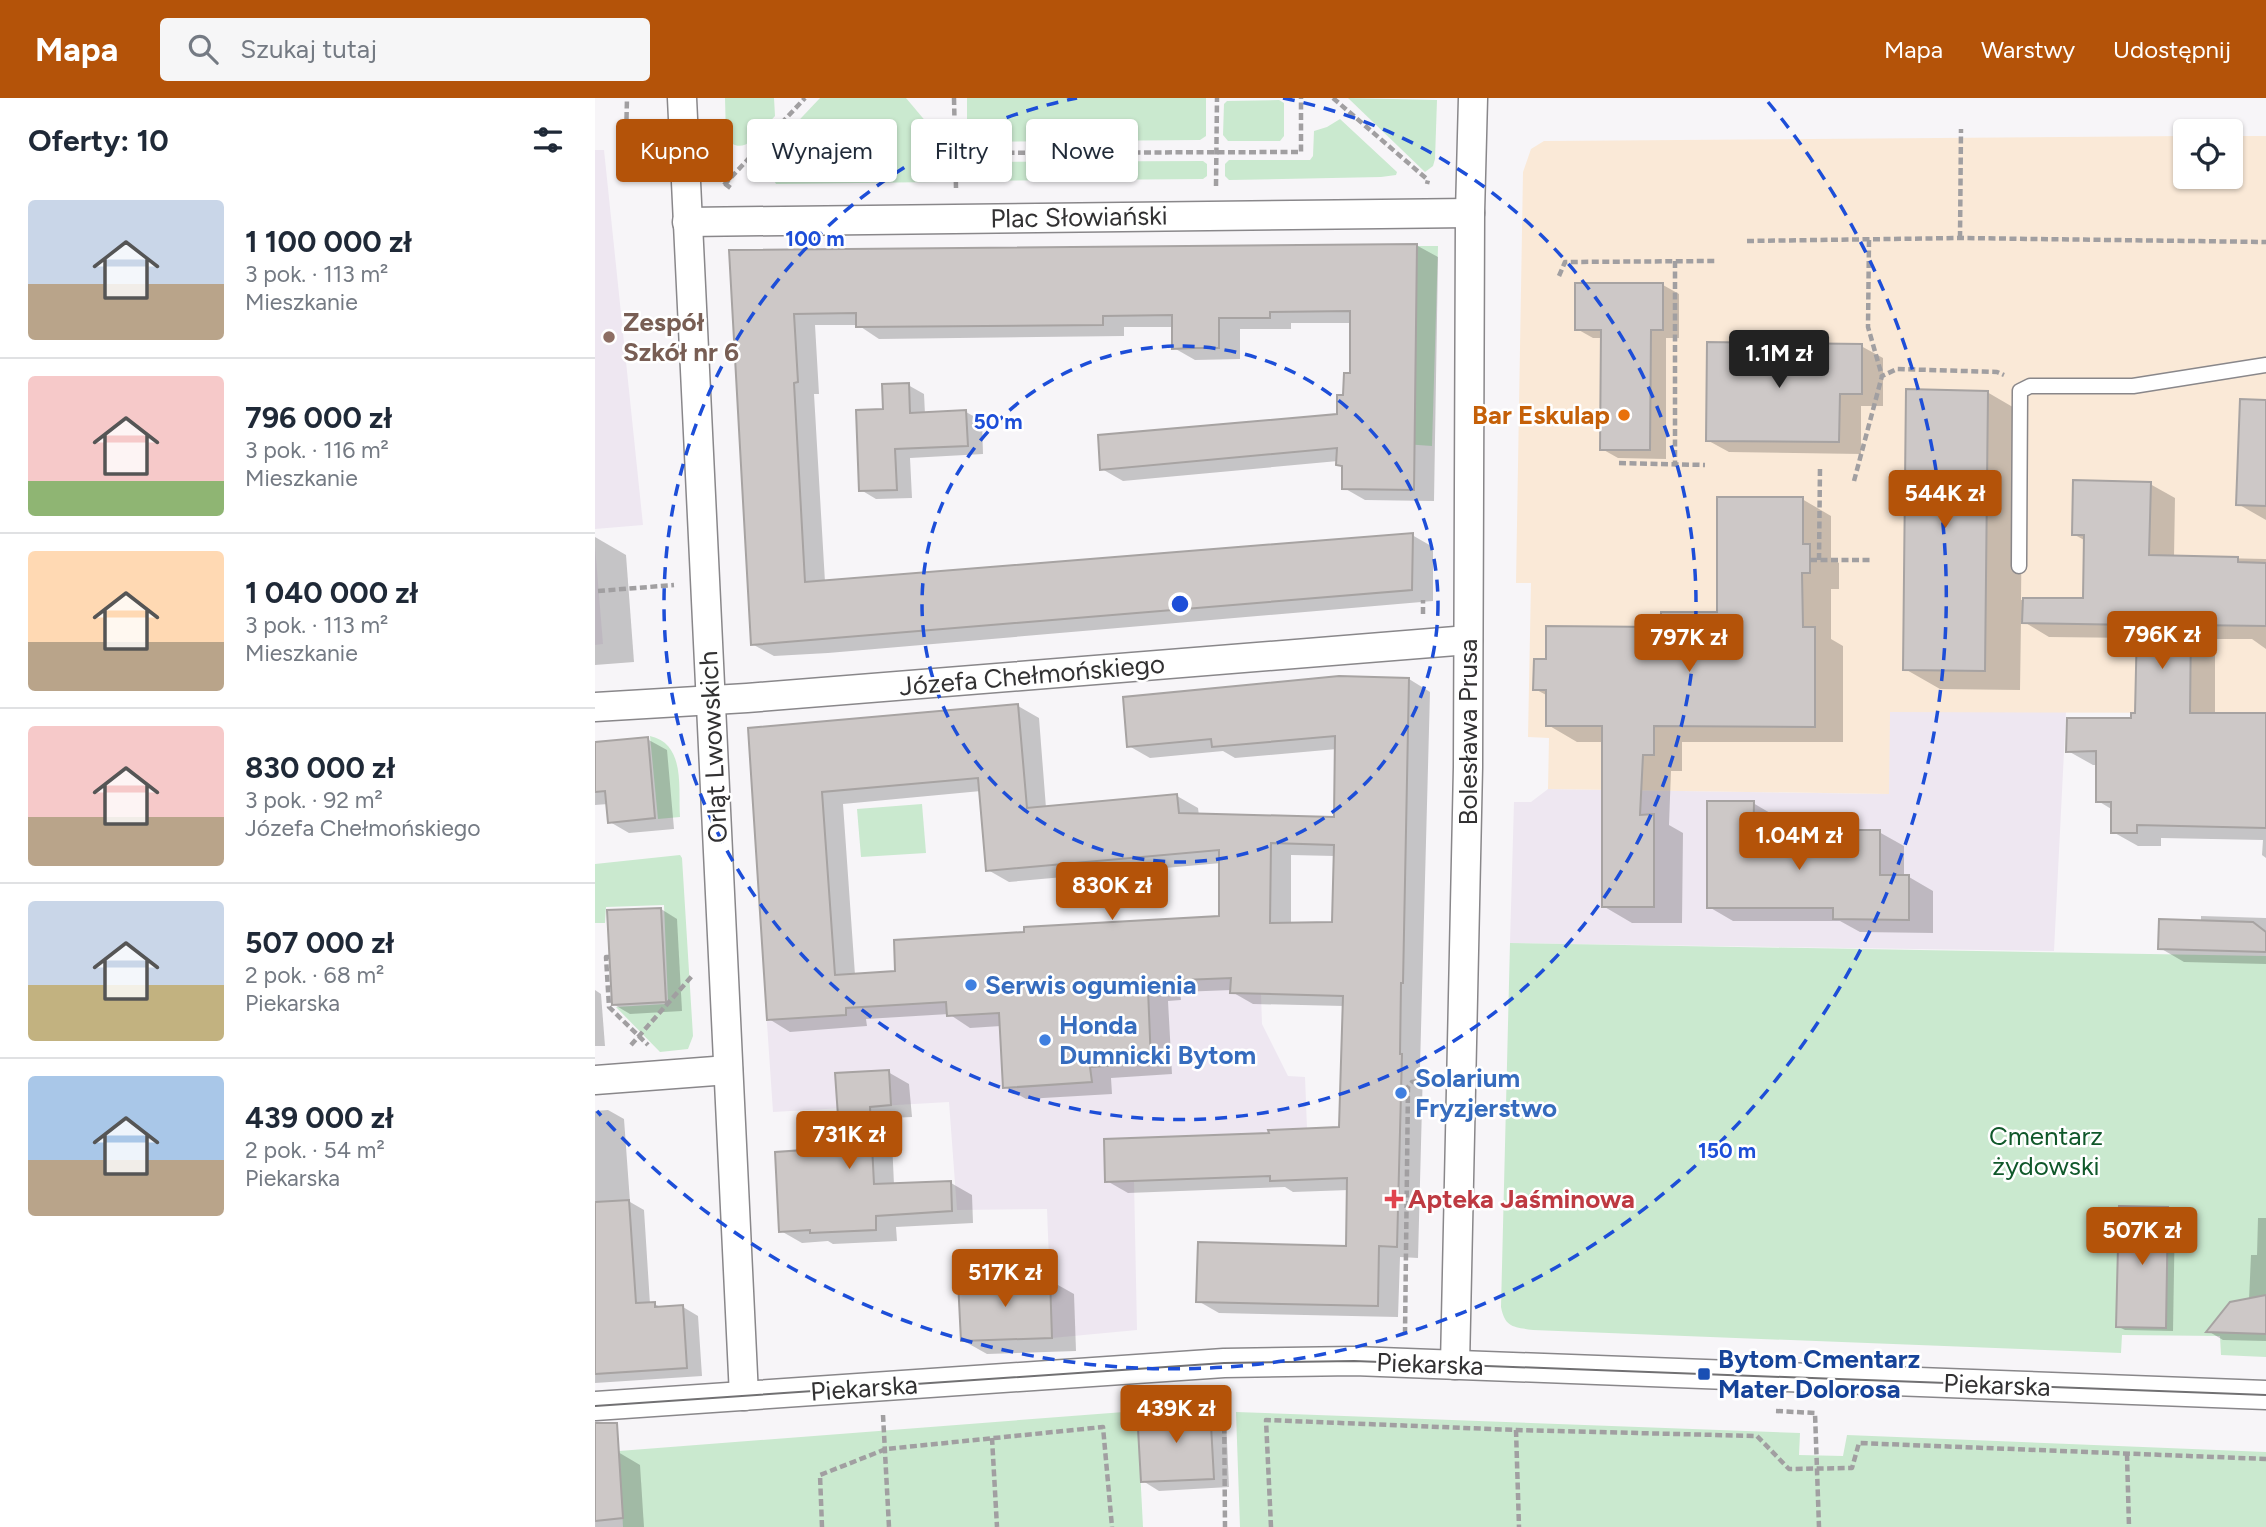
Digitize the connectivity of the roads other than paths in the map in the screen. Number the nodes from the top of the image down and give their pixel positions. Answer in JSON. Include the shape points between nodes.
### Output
{"nodes":[{"id":1,"x":682,"y":98,"type":"edge"},
{"id":2,"x":1473,"y":98,"type":"edge"},
{"id":3,"x":1470,"y":214,"type":"junction"},
{"id":4,"x":687,"y":222,"type":"junction"},
{"id":5,"x":2266,"y":365,"type":"edge"},
{"id":6,"x":2019,"y":566,"type":"dead end"},
{"id":7,"x":1468,"y":639,"type":"junction"},
{"id":8,"x":711,"y":701,"type":"junction"},
{"id":9,"x":595,"y":707,"type":"edge"},
{"id":10,"x":728,"y":1070,"type":"junction"},
{"id":11,"x":595,"y":1080,"type":"edge"},
{"id":12,"x":1455,"y":1365,"type":"junction"},
{"id":13,"x":2266,"y":1395,"type":"edge"},
{"id":14,"x":744,"y":1396,"type":"junction"},
{"id":15,"x":595,"y":1406,"type":"edge"}],
"edges":[{"from":1,"to":4,"type":"street","name":"Orląt Lwowskich"},
{"from":2,"to":3,"type":"street","name":"Bolesława Prusa"},
{"from":3,"to":4,"type":"street","name":"Plac Słowiański"},
{"from":3,"to":7,"type":"street","name":"Bolesława Prusa"},
{"from":4,"to":8,"type":"street","name":"Orląt Lwowskich"},
{"from":5,"to":6,"type":"lane","via":[[2133,386],[2030,386],[2020,391]]},
{"from":7,"to":8,"type":"street","name":"Józefa Chełmońskiego"},
{"from":7,"to":12,"type":"street","name":"Bolesława Prusa"},
{"from":8,"to":9,"type":"street","name":"Józefa Chełmońskiego"},
{"from":8,"to":10,"type":"street","name":"Orląt Lwowskich"},
{"from":10,"to":11,"type":"street"},
{"from":10,"to":14,"type":"street","name":"Orląt Lwowskich"},
{"from":12,"to":13,"type":"street","name":"Piekarska"},
{"from":12,"to":14,"type":"street","name":"Piekarska","via":[[1224,1363]]},
{"from":14,"to":15,"type":"street","name":"Piekarska"}]}
